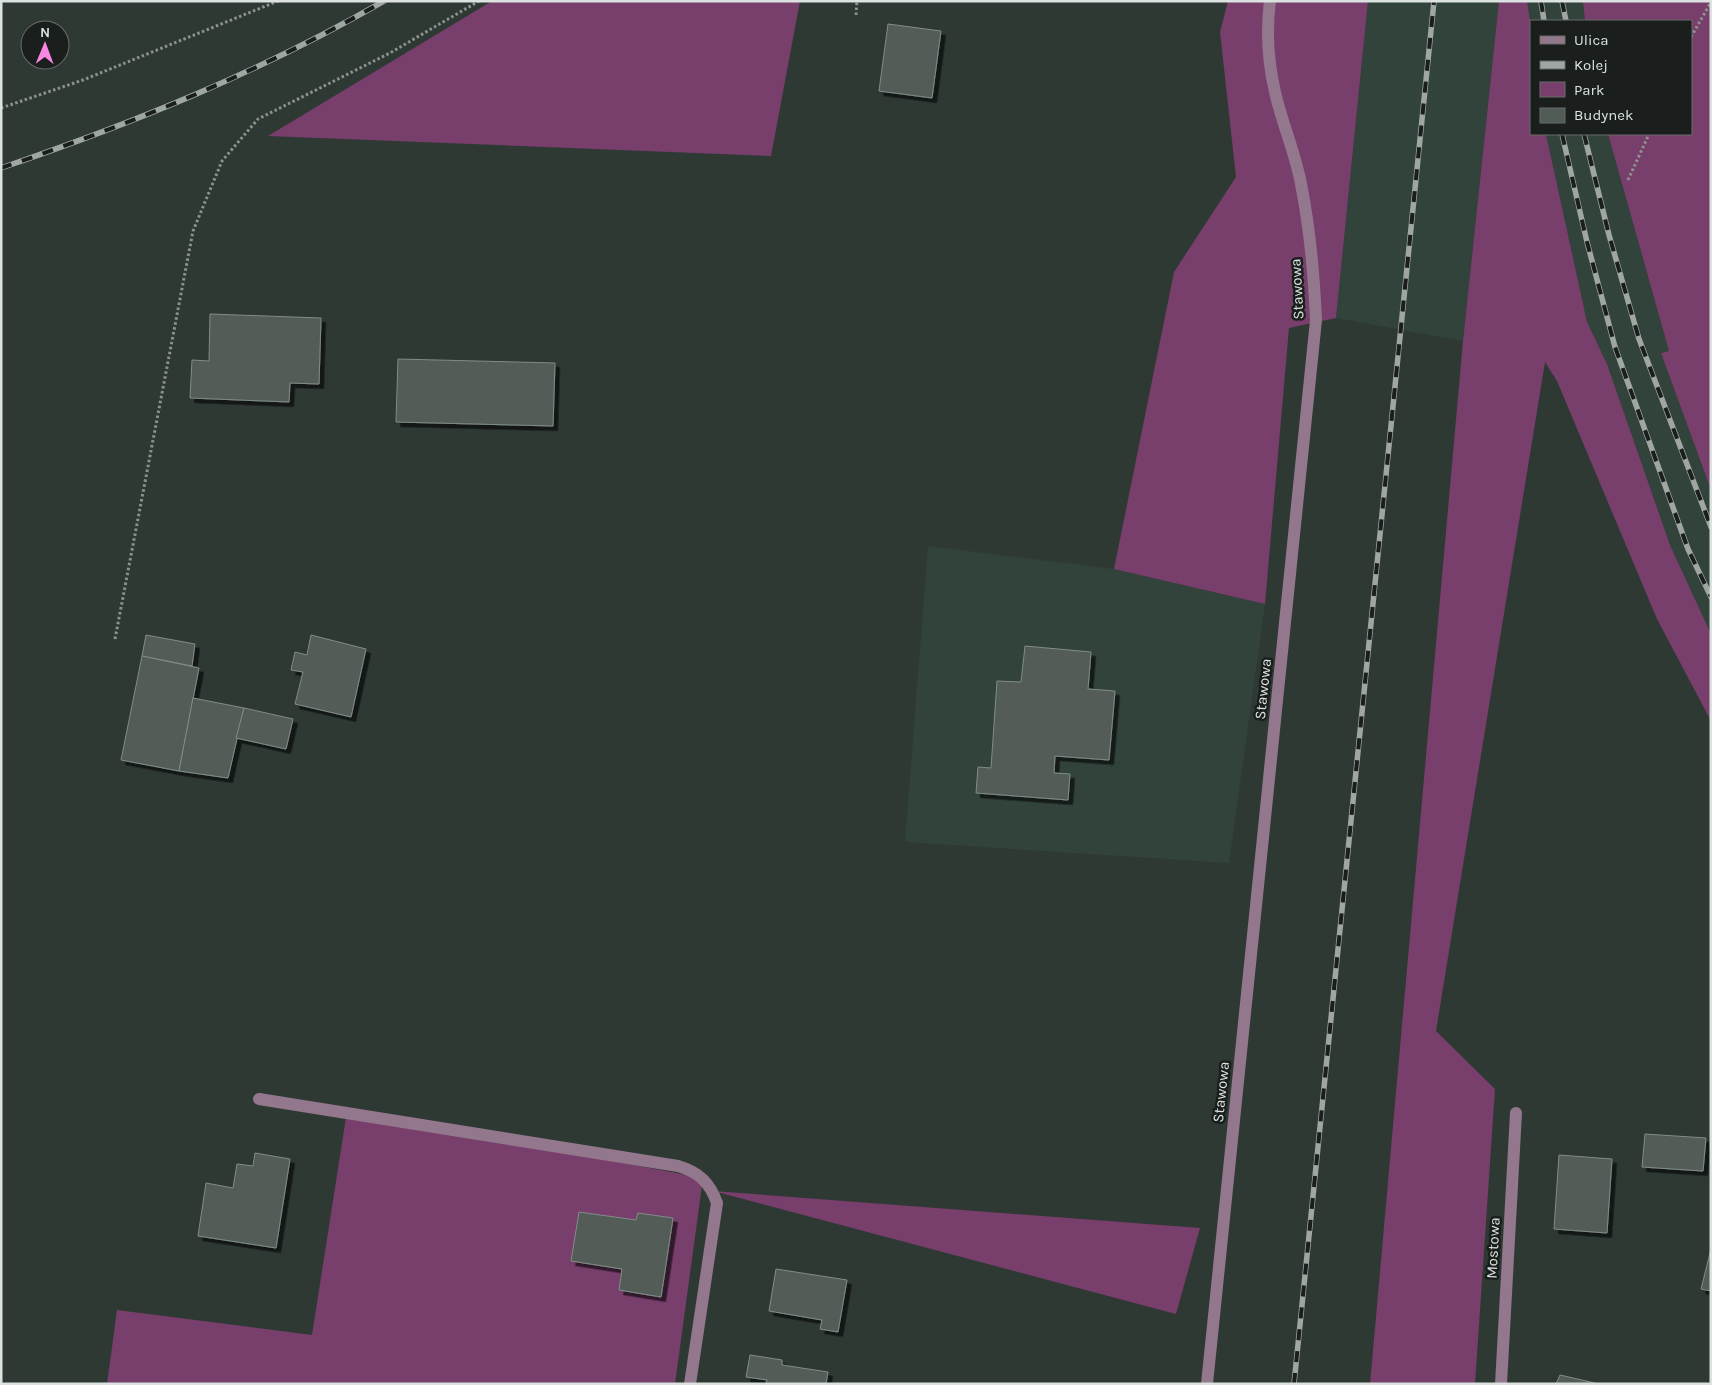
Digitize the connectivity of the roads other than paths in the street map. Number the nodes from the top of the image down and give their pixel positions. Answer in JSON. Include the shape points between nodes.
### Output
{"nodes":[{"id":1,"x":1270,"y":1,"type":"edge"},
{"id":2,"x":259,"y":1099,"type":"dead end"},
{"id":3,"x":1516,"y":1113,"type":"dead end"},
{"id":4,"x":690,"y":1384,"type":"edge"},
{"id":5,"x":1207,"y":1384,"type":"edge"},
{"id":6,"x":1501,"y":1384,"type":"edge"}],
"edges":[{"from":1,"to":5,"type":"street","name":"Stawowa","via":[[1268,54],[1275,93],[1301,184],[1314,277],[1316,320]]},
{"from":2,"to":4,"type":"street","via":[[692,1170],[712,1190],[716,1203]]},
{"from":3,"to":6,"type":"street","name":"Mostowa"}]}
